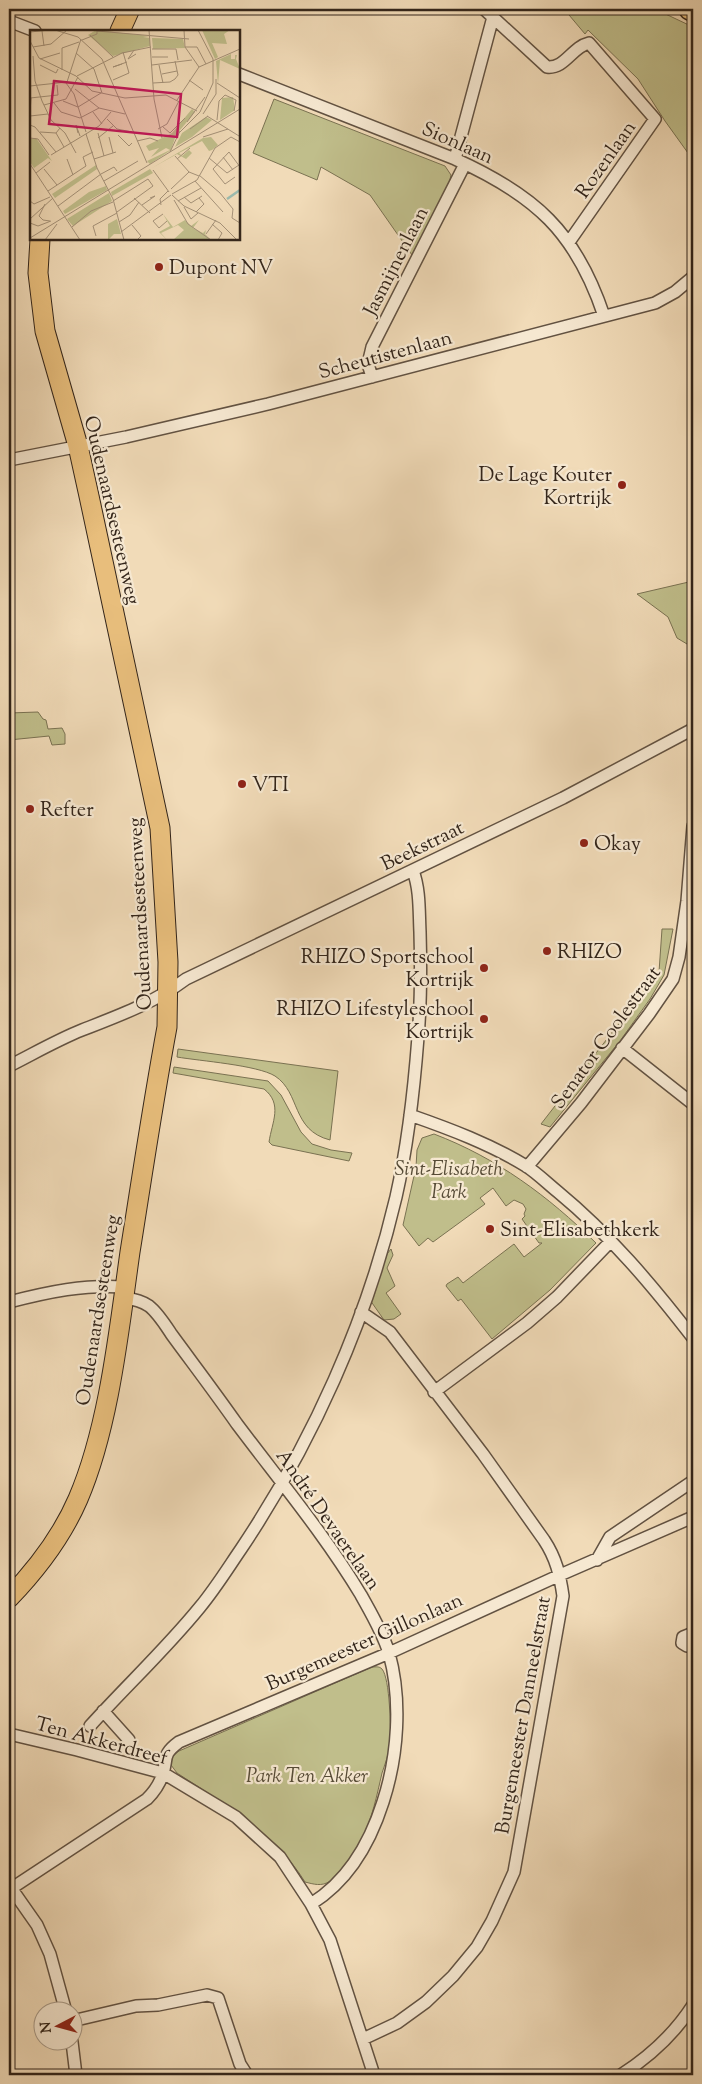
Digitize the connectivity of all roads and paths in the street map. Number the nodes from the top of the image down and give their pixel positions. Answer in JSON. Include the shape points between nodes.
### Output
{"nodes":[{"id":1,"x":130,"y":9,"type":"edge"},
{"id":2,"x":484,"y":9,"type":"edge"},
{"id":3,"x":493,"y":17,"type":"junction"},
{"id":4,"x":9,"y":21,"type":"edge"},
{"id":5,"x":32,"y":30,"type":"edge"},
{"id":6,"x":124,"y":30,"type":"edge"},
{"id":7,"x":240,"y":74,"type":"edge"},
{"id":8,"x":460,"y":161,"type":"junction"},
{"id":9,"x":40,"y":240,"type":"edge"},
{"id":10,"x":569,"y":242,"type":"junction"},
{"id":11,"x":693,"y":277,"type":"edge"},
{"id":12,"x":604,"y":316,"type":"junction"},
{"id":13,"x":372,"y":378,"type":"junction"},
{"id":14,"x":78,"y":446,"type":"junction"},
{"id":15,"x":9,"y":460,"type":"edge"},
{"id":16,"x":692,"y":733,"type":"edge"},
{"id":17,"x":693,"y":826,"type":"edge"},
{"id":18,"x":413,"y":870,"type":"junction"},
{"id":19,"x":690,"y":903,"type":"edge"},
{"id":20,"x":168,"y":993,"type":"junction"},
{"id":21,"x":622,"y":1048,"type":"junction"},
{"id":22,"x":9,"y":1066,"type":"edge"},
{"id":23,"x":693,"y":1104,"type":"edge"},
{"id":24,"x":410,"y":1115,"type":"junction"},
{"id":25,"x":527,"y":1167,"type":"junction"},
{"id":26,"x":612,"y":1241,"type":"junction"},
{"id":27,"x":125,"y":1293,"type":"junction"},
{"id":28,"x":9,"y":1302,"type":"edge"},
{"id":29,"x":361,"y":1312,"type":"junction"},
{"id":30,"x":693,"y":1338,"type":"edge"},
{"id":31,"x":434,"y":1392,"type":"junction"},
{"id":32,"x":693,"y":1481,"type":"edge"},
{"id":33,"x":282,"y":1484,"type":"junction"},
{"id":34,"x":693,"y":1517,"type":"edge"},
{"id":35,"x":598,"y":1560,"type":"junction"},
{"id":36,"x":560,"y":1575,"type":"junction"},
{"id":37,"x":9,"y":1598,"type":"edge"},
{"id":38,"x":693,"y":1633,"type":"edge"},
{"id":39,"x":693,"y":1645,"type":"edge"},
{"id":40,"x":389,"y":1653,"type":"junction"},
{"id":41,"x":104,"y":1711,"type":"junction"},
{"id":42,"x":90,"y":1726,"type":"dead end"},
{"id":43,"x":9,"y":1734,"type":"edge"},
{"id":44,"x":129,"y":1740,"type":"dead end"},
{"id":45,"x":163,"y":1773,"type":"junction"},
{"id":46,"x":11,"y":1887,"type":"edge"},
{"id":47,"x":311,"y":1904,"type":"junction"},
{"id":48,"x":63,"y":2002,"type":"edge"},
{"id":49,"x":693,"y":2005,"type":"edge"},
{"id":50,"x":82,"y":2019,"type":"edge"},
{"id":51,"x":363,"y":2039,"type":"junction"},
{"id":52,"x":73,"y":2052,"type":"edge"},
{"id":53,"x":76,"y":2075,"type":"edge"},
{"id":54,"x":247,"y":2075,"type":"edge"},
{"id":55,"x":374,"y":2075,"type":"edge"},
{"id":56,"x":621,"y":2075,"type":"edge"}],
"edges":[{"from":1,"to":6,"type":"main road"},
{"from":2,"to":3,"type":"street","name":"Rozenlaan"},
{"from":3,"to":8,"type":"street","name":"Jasmijnenlaan"},
{"from":3,"to":10,"type":"street","name":"Rozenlaan","via":[[546,67],[558,66],[583,44],[589,43],[655,119]]},
{"from":4,"to":5,"type":"street"},
{"from":7,"to":8,"type":"street","name":"Sionlaan"},
{"from":8,"to":10,"type":"street","name":"Sionlaan","via":[[523,196]]},
{"from":8,"to":13,"type":"street","name":"Jasmijnenlaan","via":[[372,347],[368,364]]},
{"from":9,"to":14,"type":"main road","name":"Oudenaardsesteenweg","via":[[38,273],[45,331]]},
{"from":10,"to":12,"type":"street","name":"Sionlaan"},
{"from":11,"to":12,"type":"street","name":"Scheutistenlaan","via":[[658,302]]},
{"from":12,"to":13,"type":"street","name":"Scheutistenlaan"},
{"from":13,"to":14,"type":"street","name":"Scheutistenlaan"},
{"from":14,"to":15,"type":"street","name":"Scheutistenlaan"},
{"from":14,"to":20,"type":"main road","name":"Oudenaardsesteenweg","via":[[160,828]]},
{"from":16,"to":18,"type":"street","name":"Beekstraat"},
{"from":17,"to":19,"type":"street","name":"Senator Coolestraat"},
{"from":18,"to":20,"type":"street","name":"Beekstraat","via":[[186,979]]},
{"from":18,"to":24,"type":"street","via":[[420,911],[421,966]]},
{"from":19,"to":21,"type":"street","name":"Senator Coolestraat","via":[[674,979]]},
{"from":20,"to":22,"type":"street","name":"Beekstraat"},
{"from":20,"to":27,"type":"main road","name":"Oudenaardsesteenweg","via":[[167,1027]]},
{"from":21,"to":23,"type":"street"},
{"from":21,"to":25,"type":"street","name":"Senator Coolestraat"},
{"from":24,"to":25,"type":"street","via":[[451,1129]]},
{"from":24,"to":29,"type":"street","via":[[396,1198]]},
{"from":25,"to":26,"type":"street"},
{"from":26,"to":30,"type":"street","via":[[650,1282]]},
{"from":26,"to":31,"type":"street","via":[[558,1298]]},
{"from":27,"to":28,"type":"street","name":"André Devaerelaan","via":[[92,1286]]},
{"from":27,"to":33,"type":"street","name":"André Devaerelaan","via":[[150,1306],[156,1313]]},
{"from":27,"to":37,"type":"main road","name":"Oudenaardsesteenweg","via":[[101,1422],[84,1483],[53,1544]]},
{"from":29,"to":31,"type":"street","name":"Burgemeester Danneelstraat","via":[[390,1332]]},
{"from":29,"to":33,"type":"street","via":[[338,1370]]},
{"from":31,"to":36,"type":"street","name":"Burgemeester Danneelstraat","via":[[544,1540]]},
{"from":32,"to":35,"type":"street","via":[[610,1537]]},
{"from":33,"to":40,"type":"street","name":"André Devaerelaan","via":[[344,1567],[373,1616]]},
{"from":33,"to":41,"type":"street","via":[[201,1606]]},
{"from":34,"to":35,"type":"street","name":"Burgemeester Gillonlaan"},
{"from":35,"to":36,"type":"street","name":"Burgemeester Gillonlaan"},
{"from":36,"to":40,"type":"street","name":"Burgemeester Gillonlaan"},
{"from":36,"to":51,"type":"street","name":"Burgemeester Danneelstraat","via":[[563,1596],[514,1872],[477,1947],[453,1976],[426,2002],[397,2023]]},
{"from":38,"to":39,"type":"street","via":[[683,1637],[682,1643]]},
{"from":40,"to":45,"type":"street","name":"Burgemeester Gillonlaan","via":[[179,1742],[170,1748]]},
{"from":40,"to":47,"type":"street","name":"André Devaerelaan","via":[[396,1709],[396,1743],[393,1771],[378,1820],[360,1855],[334,1887]]},
{"from":41,"to":42,"type":"street"},
{"from":41,"to":44,"type":"street"},
{"from":43,"to":45,"type":"street","name":"Ten Akkerdreef"},
{"from":45,"to":46,"type":"street","name":"Burgemeester Gillonlaan","via":[[157,1788],[147,1799]]},
{"from":45,"to":47,"type":"street","name":"Ten Akkerdreef","via":[[236,1817],[280,1857]]},
{"from":46,"to":48,"type":"street","via":[[37,1925],[50,1954]]},
{"from":47,"to":51,"type":"street","name":"Ten Akkerdreef","via":[[330,1940]]},
{"from":49,"to":56,"type":"street","via":[[665,2039]]},
{"from":50,"to":54,"type":"street","via":[[136,2006],[213,1995],[218,1998],[240,2064]]},
{"from":51,"to":55,"type":"street","name":"Ten Akkerdreef"},
{"from":52,"to":53,"type":"street"}]}
